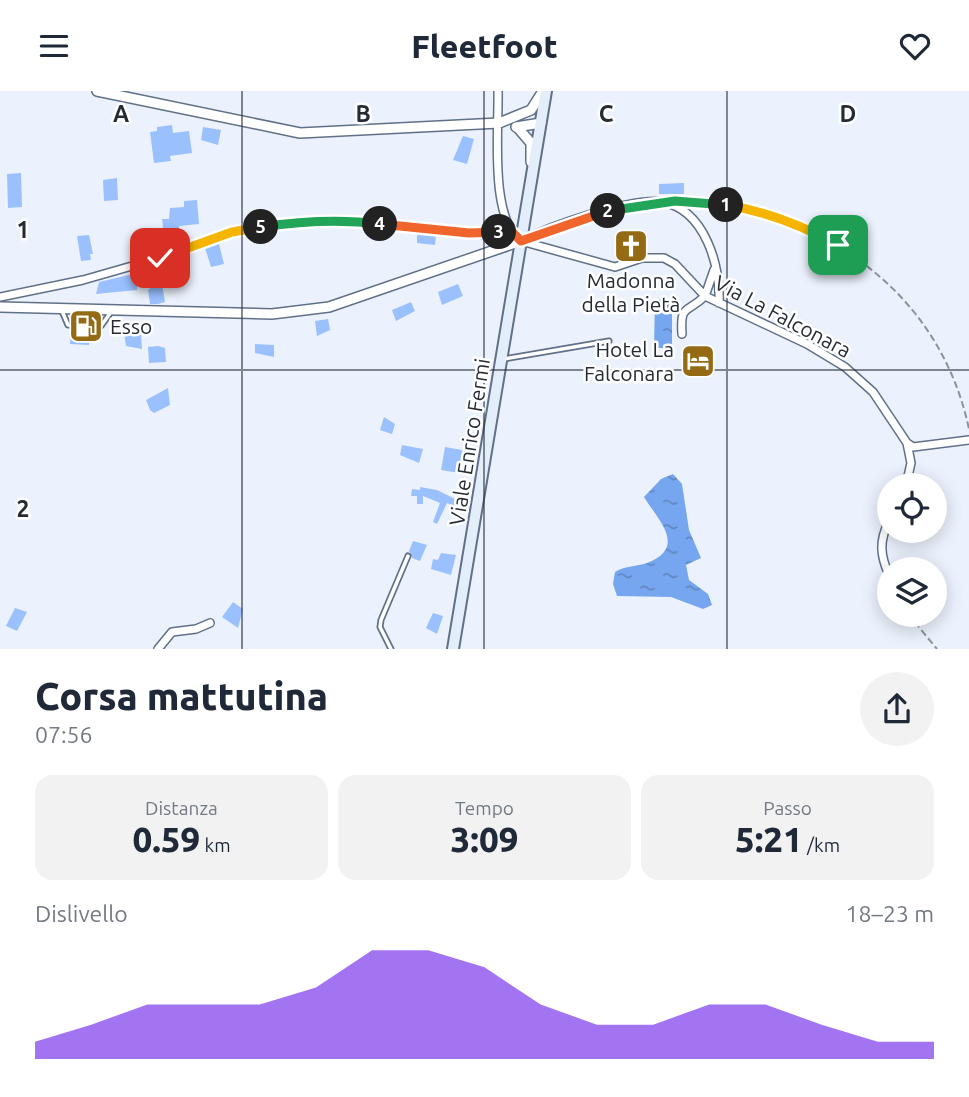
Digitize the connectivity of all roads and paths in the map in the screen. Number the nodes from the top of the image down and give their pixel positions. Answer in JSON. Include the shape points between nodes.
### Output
{"nodes":[{"id":1,"x":97,"y":91,"type":"edge"},
{"id":2,"x":498,"y":91,"type":"edge"},
{"id":3,"x":545,"y":91,"type":"edge"},
{"id":4,"x":518,"y":122,"type":"junction"},
{"id":5,"x":499,"y":123,"type":"junction"},
{"id":6,"x":541,"y":123,"type":"junction"},
{"id":7,"x":532,"y":173,"type":"junction"},
{"id":8,"x":663,"y":202,"type":"junction"},
{"id":9,"x":510,"y":230,"type":"junction"},
{"id":10,"x":521,"y":241,"type":"junction"},
{"id":11,"x":715,"y":269,"type":"junction"},
{"id":12,"x":705,"y":296,"type":"junction"},
{"id":13,"x":0,"y":297,"type":"edge"},
{"id":14,"x":719,"y":303,"type":"junction"},
{"id":15,"x":0,"y":307,"type":"edge"},
{"id":16,"x":62,"y":309,"type":"junction"},
{"id":17,"x":113,"y":311,"type":"junction"},
{"id":18,"x":682,"y":334,"type":"dead end"},
{"id":19,"x":609,"y":341,"type":"dead end"},
{"id":20,"x":502,"y":359,"type":"junction"},
{"id":21,"x":969,"y":429,"type":"edge"},
{"id":22,"x":969,"y":440,"type":"edge"},
{"id":23,"x":907,"y":443,"type":"junction"},
{"id":24,"x":909,"y":473,"type":"edge"},
{"id":25,"x":408,"y":556,"type":"dead end"},
{"id":26,"x":210,"y":623,"type":"dead end"},
{"id":27,"x":919,"y":627,"type":"edge"},
{"id":28,"x":159,"y":649,"type":"edge"},
{"id":29,"x":391,"y":649,"type":"edge"},
{"id":30,"x":453,"y":649,"type":"edge"},
{"id":31,"x":937,"y":649,"type":"edge"}],
"edges":[{"from":1,"to":5,"type":"street","via":[[300,133]]},
{"from":2,"to":5,"type":"street"},
{"from":3,"to":4,"type":"street"},
{"from":3,"to":6,"type":"main road","name":"Viale Enrico Fermi"},
{"from":4,"to":5,"type":"street"},
{"from":4,"to":6,"type":"street"},
{"from":4,"to":7,"type":"street","via":[[531,143]]},
{"from":5,"to":9,"type":"street","via":[[501,203]]},
{"from":6,"to":7,"type":"main road","name":"Viale Enrico Fermi"},
{"from":7,"to":10,"type":"main road","name":"Viale Enrico Fermi"},
{"from":8,"to":10,"type":"street","via":[[593,215]]},
{"from":8,"to":11,"type":"street","via":[[697,223]]},
{"from":8,"to":21,"type":"path","via":[[744,208],[812,231],[838,245],[892,289],[932,337],[962,398]]},
{"from":9,"to":10,"type":"street"},
{"from":9,"to":13,"type":"street","via":[[488,235],[347,220],[271,226],[232,232],[83,280]]},
{"from":10,"to":12,"type":"street","name":"Via La Falconara","via":[[615,267],[642,258],[664,258]]},
{"from":10,"to":17,"type":"street","via":[[330,307],[272,314]]},
{"from":10,"to":20,"type":"main road","name":"Viale Enrico Fermi"},
{"from":11,"to":12,"type":"street"},
{"from":11,"to":14,"type":"street"},
{"from":12,"to":14,"type":"street","name":"Via La Falconara"},
{"from":12,"to":18,"type":"street","via":[[685,307]]},
{"from":14,"to":23,"type":"street","name":"Via La Falconara","via":[[845,367],[873,392]]},
{"from":15,"to":16,"type":"street"},
{"from":16,"to":17,"type":"street"},
{"from":16,"to":17,"type":"lane","via":[[68,325],[101,326]]},
{"from":19,"to":20,"type":"lane"},
{"from":20,"to":30,"type":"main road","name":"Viale Enrico Fermi"},
{"from":22,"to":23,"type":"street","via":[[920,448]]},
{"from":23,"to":24,"type":"street"},
{"from":25,"to":29,"type":"lane","via":[[381,620]]},
{"from":26,"to":28,"type":"street","via":[[172,632]]},
{"from":27,"to":31,"type":"path"}]}
